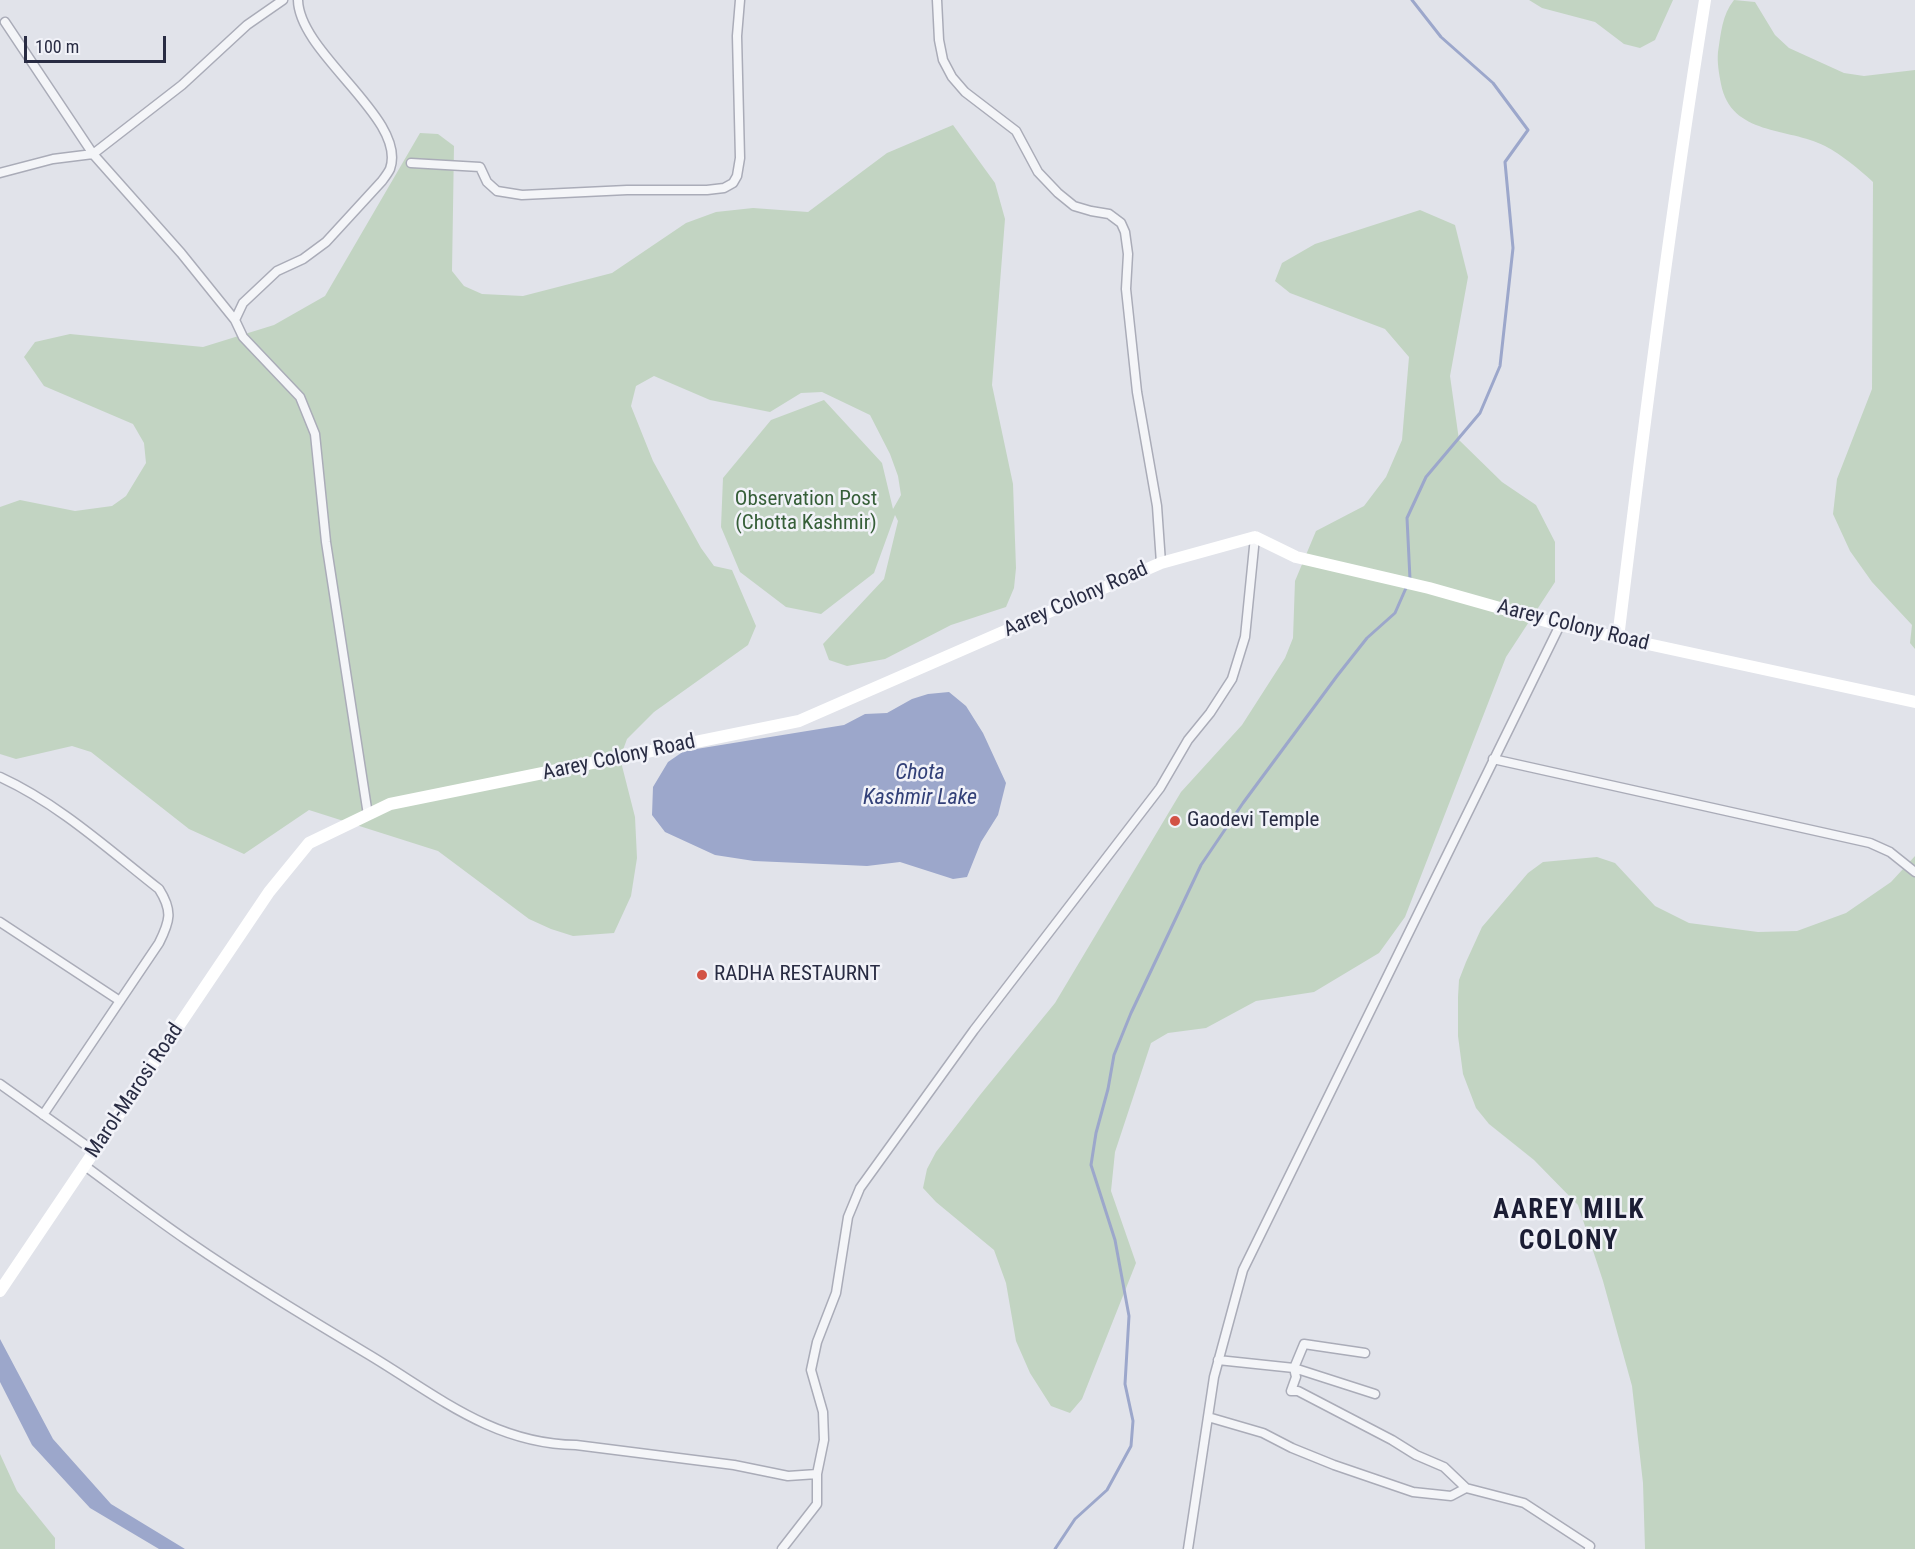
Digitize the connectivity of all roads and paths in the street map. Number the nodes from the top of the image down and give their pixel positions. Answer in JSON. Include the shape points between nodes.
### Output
{"nodes":[{"id":1,"x":283,"y":0,"type":"edge"},
{"id":2,"x":298,"y":0,"type":"edge"},
{"id":3,"x":740,"y":0,"type":"edge"},
{"id":4,"x":937,"y":0,"type":"edge"},
{"id":5,"x":1704,"y":0,"type":"edge"},
{"id":6,"x":5,"y":22,"type":"dead end"},
{"id":7,"x":93,"y":154,"type":"junction"},
{"id":8,"x":411,"y":163,"type":"dead end"},
{"id":9,"x":0,"y":173,"type":"edge"},
{"id":10,"x":235,"y":320,"type":"junction"},
{"id":11,"x":1255,"y":537,"type":"junction"},
{"id":12,"x":1161,"y":563,"type":"junction"},
{"id":13,"x":1560,"y":625,"type":"junction"},
{"id":14,"x":1618,"y":638,"type":"junction"},
{"id":15,"x":1915,"y":702,"type":"edge"},
{"id":16,"x":1493,"y":759,"type":"junction"},
{"id":17,"x":0,"y":777,"type":"edge"},
{"id":18,"x":368,"y":815,"type":"junction"},
{"id":19,"x":1915,"y":872,"type":"edge"},
{"id":20,"x":269,"y":892,"type":"joint"},
{"id":21,"x":0,"y":922,"type":"edge"},
{"id":22,"x":120,"y":1001,"type":"junction"},
{"id":23,"x":0,"y":1084,"type":"edge"},
{"id":24,"x":44,"y":1115,"type":"junction"},
{"id":25,"x":94,"y":1151,"type":"junction"},
{"id":26,"x":85,"y":1166,"type":"junction"},
{"id":27,"x":0,"y":1291,"type":"edge"},
{"id":28,"x":1365,"y":1353,"type":"dead end"},
{"id":29,"x":1218,"y":1360,"type":"junction"},
{"id":30,"x":1294,"y":1368,"type":"junction"},
{"id":31,"x":1375,"y":1394,"type":"dead end"},
{"id":32,"x":1208,"y":1417,"type":"junction"},
{"id":33,"x":817,"y":1473,"type":"junction"},
{"id":34,"x":1466,"y":1488,"type":"junction"},
{"id":35,"x":782,"y":1549,"type":"edge"},
{"id":36,"x":1188,"y":1549,"type":"edge"},
{"id":37,"x":1589,"y":1549,"type":"edge"}],
"edges":[{"from":1,"to":7,"type":"street","via":[[247,25],[182,85]]},
{"from":2,"to":10,"type":"street","via":[[304,25],[381,123],[391,148],[390,170],[326,242],[277,271],[243,303]]},
{"from":3,"to":8,"type":"street","via":[[740,158],[737,176],[724,188],[522,195],[497,191],[480,167]]},
{"from":4,"to":12,"type":"street","via":[[939,40],[952,77],[965,92],[1016,131],[1038,172],[1058,193],[1074,206],[1109,214],[1125,232],[1126,289],[1137,392],[1157,506]]},
{"from":5,"to":14,"type":"main road","via":[[1653,353]]},
{"from":6,"to":7,"type":"street"},
{"from":7,"to":9,"type":"street","via":[[53,159]]},
{"from":7,"to":10,"type":"street"},
{"from":10,"to":18,"type":"street","via":[[243,337],[300,397],[315,434],[326,542]]},
{"from":11,"to":12,"type":"main road","name":"Aarey Colony Road"},
{"from":11,"to":13,"type":"main road","name":"Aarey Colony Road","via":[[1296,557],[1429,588]]},
{"from":11,"to":33,"type":"street","via":[[1245,637],[1232,679],[1188,740],[1160,788],[974,1030],[860,1188],[848,1217],[836,1293],[811,1370],[824,1412],[824,1440]]},
{"from":12,"to":18,"type":"main road","name":"Aarey Colony Road","via":[[799,721],[390,804]]},
{"from":13,"to":14,"type":"main road","name":"Aarey Colony Road"},
{"from":13,"to":16,"type":"street"},
{"from":14,"to":15,"type":"main road","name":"Aarey Colony Road"},
{"from":16,"to":19,"type":"street","via":[[1870,843],[1890,852]]},
{"from":16,"to":29,"type":"street","via":[[1243,1270]]},
{"from":17,"to":22,"type":"street","via":[[61,812],[159,889],[167,902],[167,928]]},
{"from":18,"to":20,"type":"main road","name":"Aarey Colony Road","via":[[309,843]]},
{"from":20,"to":25,"type":"main road","name":"Marol-Marosi Road"},
{"from":21,"to":22,"type":"street"},
{"from":22,"to":24,"type":"street"},
{"from":23,"to":24,"type":"street"},
{"from":24,"to":25,"type":"street"},
{"from":25,"to":26,"type":"main road","name":"Marol-Marosi Road"},
{"from":26,"to":27,"type":"main road","name":"Marol-Marosi Road"},
{"from":26,"to":33,"type":"street","via":[[188,1241],[289,1306],[437,1399],[501,1431],[556,1445],[734,1465],[788,1476]]},
{"from":28,"to":30,"type":"street","via":[[1304,1344]]},
{"from":29,"to":30,"type":"street"},
{"from":29,"to":32,"type":"street"},
{"from":30,"to":31,"type":"street"},
{"from":30,"to":34,"type":"street","via":[[1296,1377],[1291,1390],[1444,1467]]},
{"from":32,"to":34,"type":"street","via":[[1263,1433],[1334,1465],[1413,1492],[1451,1496]]},
{"from":32,"to":36,"type":"street"},
{"from":33,"to":35,"type":"street","via":[[817,1504]]},
{"from":34,"to":37,"type":"street","via":[[1524,1503],[1590,1546]]}]}
